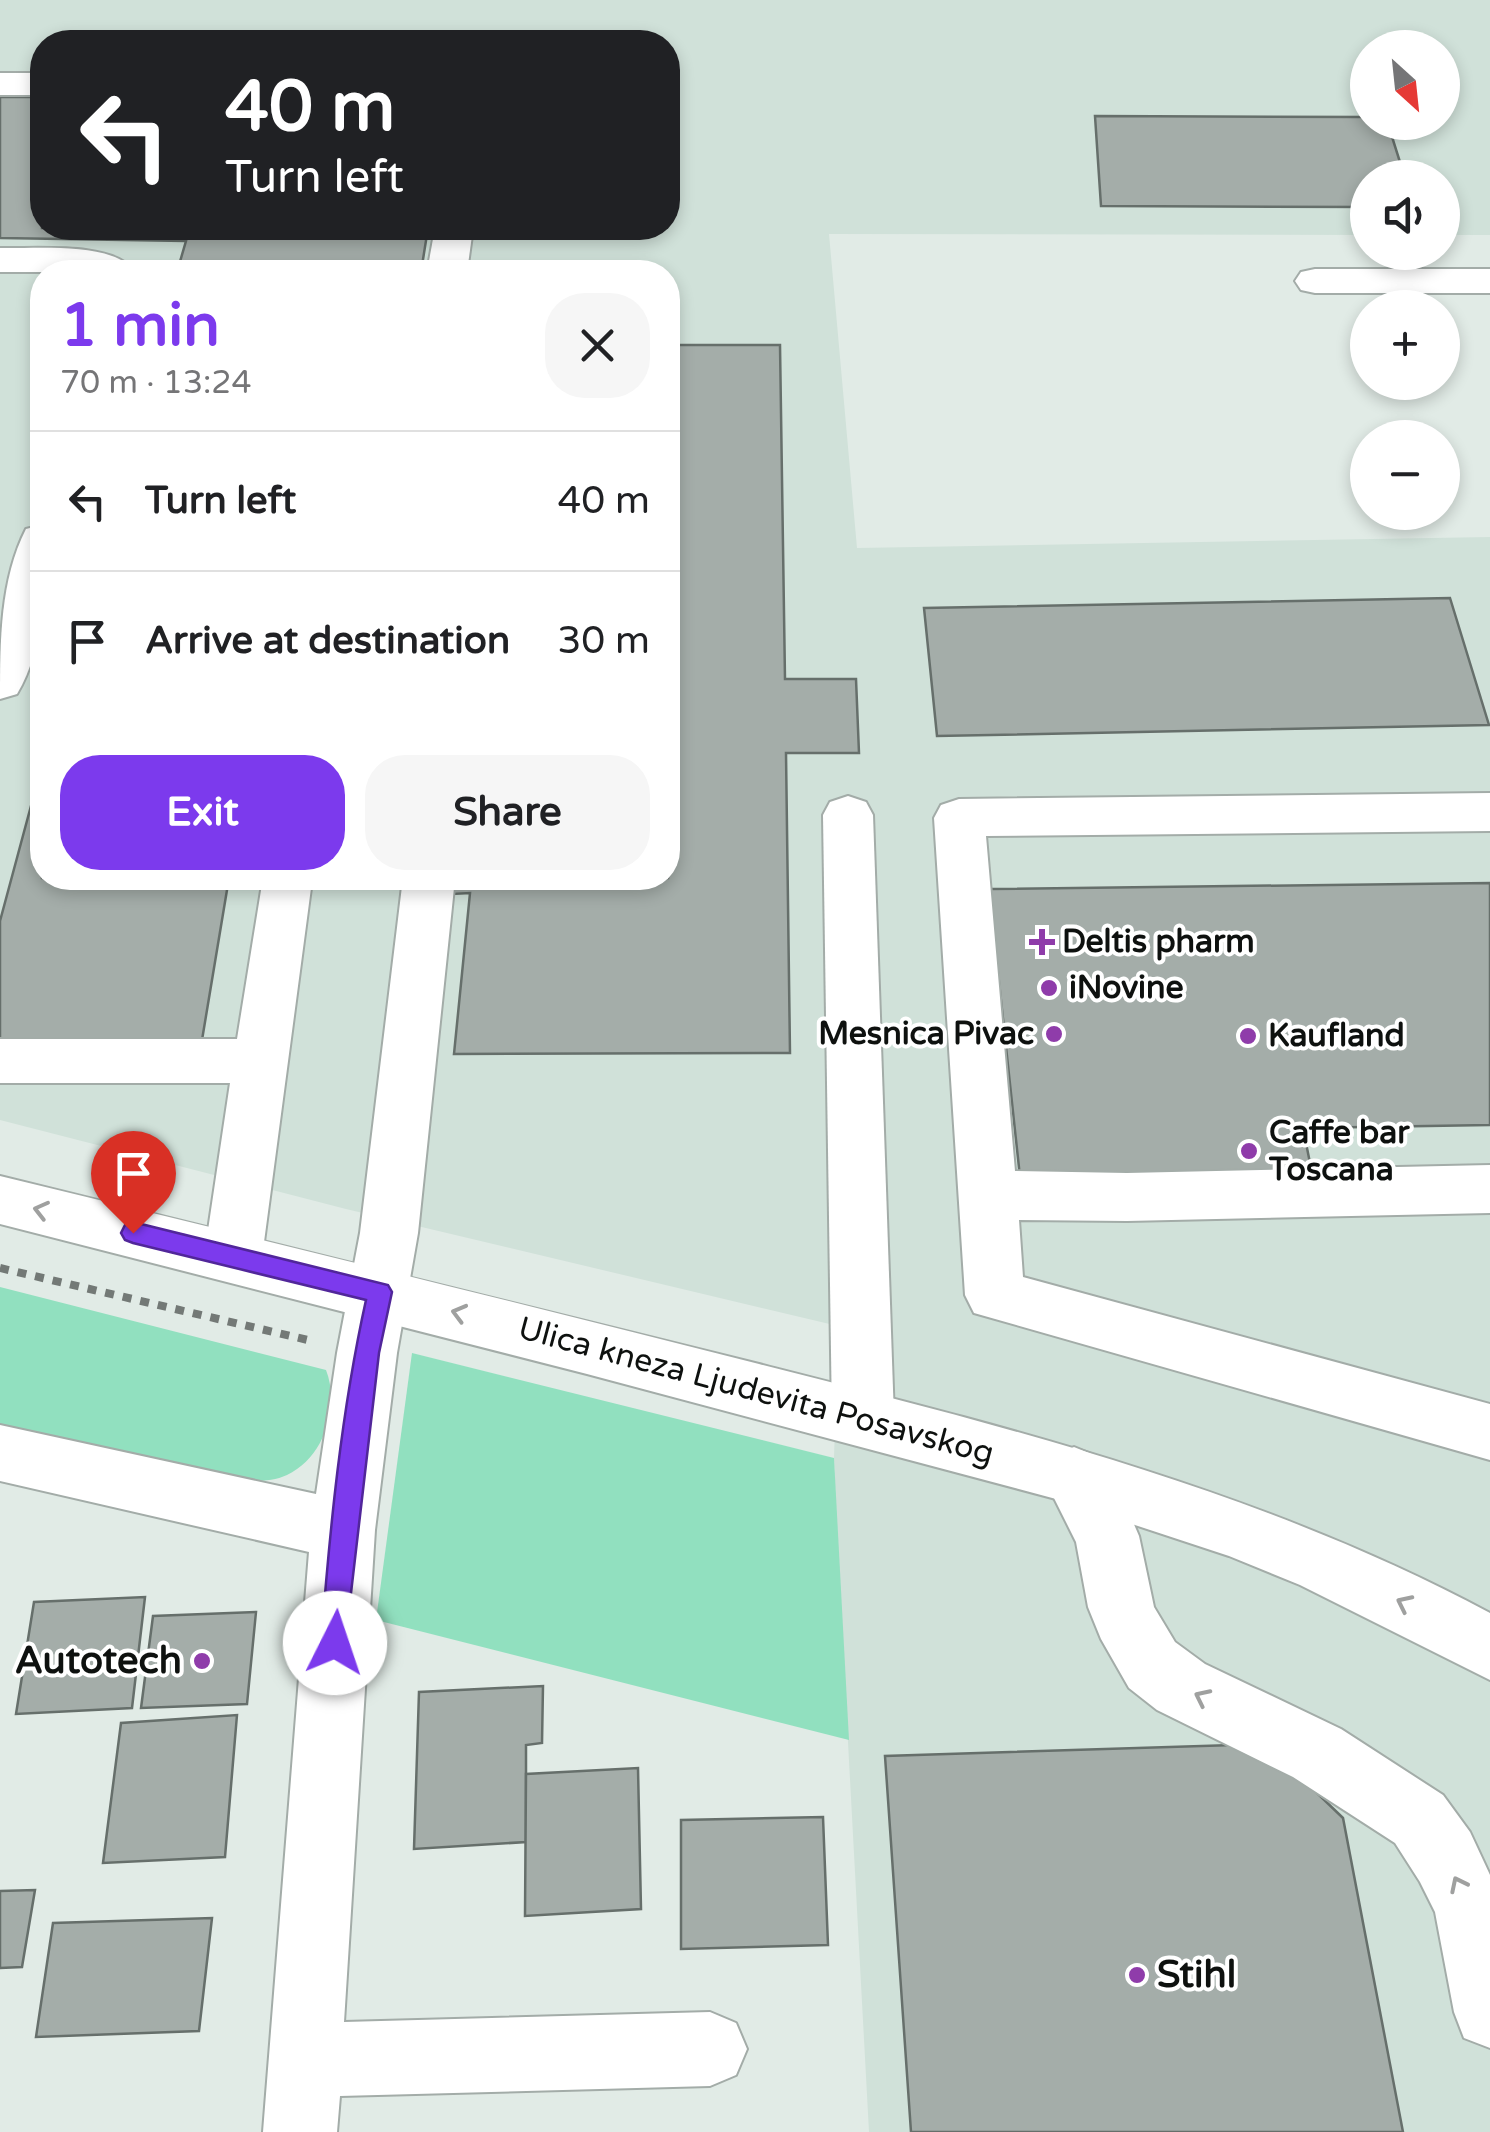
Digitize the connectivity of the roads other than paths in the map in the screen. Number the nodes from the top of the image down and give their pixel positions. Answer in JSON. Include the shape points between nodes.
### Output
{"nodes":[{"id":1,"x":0,"y":84,"type":"edge"},
{"id":2,"x":30,"y":84,"type":"edge"},
{"id":3,"x":0,"y":260,"type":"edge"},
{"id":4,"x":30,"y":261,"type":"edge"},
{"id":5,"x":1316,"y":281,"type":"dead end"},
{"id":6,"x":1490,"y":281,"type":"edge"},
{"id":7,"x":30,"y":581,"type":"edge"},
{"id":8,"x":0,"y":682,"type":"edge"},
{"id":9,"x":1490,"y":812,"type":"edge"},
{"id":10,"x":848,"y":815,"type":"dead end"},
{"id":11,"x":285,"y":890,"type":"edge"},
{"id":12,"x":427,"y":890,"type":"edge"},
{"id":13,"x":0,"y":1061,"type":"edge"},
{"id":14,"x":261,"y":1061,"type":"junction"},
{"id":15,"x":1490,"y":1189,"type":"edge"},
{"id":16,"x":988,"y":1195,"type":"junction"},
{"id":17,"x":0,"y":1200,"type":"edge"},
{"id":18,"x":233,"y":1258,"type":"junction"},
{"id":19,"x":373,"y":1323,"type":"junction"},
{"id":20,"x":863,"y":1418,"type":"junction"},
{"id":21,"x":1490,"y":1432,"type":"edge"},
{"id":22,"x":0,"y":1453,"type":"edge"},
{"id":23,"x":1074,"y":1476,"type":"junction"},
{"id":24,"x":343,"y":1530,"type":"junction"},
{"id":25,"x":1482,"y":1637,"type":"edge"},
{"id":26,"x":1490,"y":2012,"type":"edge"},
{"id":27,"x":710,"y":2049,"type":"dead end"},
{"id":28,"x":306,"y":2060,"type":"junction"},
{"id":29,"x":300,"y":2132,"type":"edge"}],
"edges":[{"from":1,"to":2,"type":"main road"},
{"from":3,"to":4,"type":"main road"},
{"from":5,"to":6,"type":"main road"},
{"from":7,"to":8,"type":"main road"},
{"from":9,"to":16,"type":"main road","via":[[959,818]]},
{"from":10,"to":20,"type":"main road"},
{"from":11,"to":14,"type":"main road"},
{"from":12,"to":19,"type":"main road"},
{"from":13,"to":14,"type":"main road"},
{"from":14,"to":18,"type":"main road"},
{"from":15,"to":16,"type":"main road"},
{"from":16,"to":21,"type":"main road","via":[[995,1295]]},
{"from":18,"to":17,"type":"main road","name":"Ulica kneza Ljudevita Posavskog","one_way":true},
{"from":18,"to":19,"type":"main road","name":"Ulica kneza Ljudevita Posavskog"},
{"from":20,"to":19,"type":"main road","name":"Ulica kneza Ljudevita Posavskog","one_way":true},
{"from":19,"to":24,"type":"main road"},
{"from":20,"to":23,"type":"main road","name":"Ulica kneza Ljudevita Posavskog"},
{"from":22,"to":24,"type":"main road"},
{"from":25,"to":23,"type":"main road","name":"Ulica kneza Ljudevita Posavskog","one_way":true,"via":[[1212,1520]]},
{"from":26,"to":23,"type":"main road","one_way":true,"via":[[1469,1908],[1419,1819],[1318,1754],[1152,1665],[1120,1606],[1107,1536]]},
{"from":24,"to":28,"type":"main road"},
{"from":27,"to":28,"type":"main road"},
{"from":28,"to":29,"type":"main road"}]}
